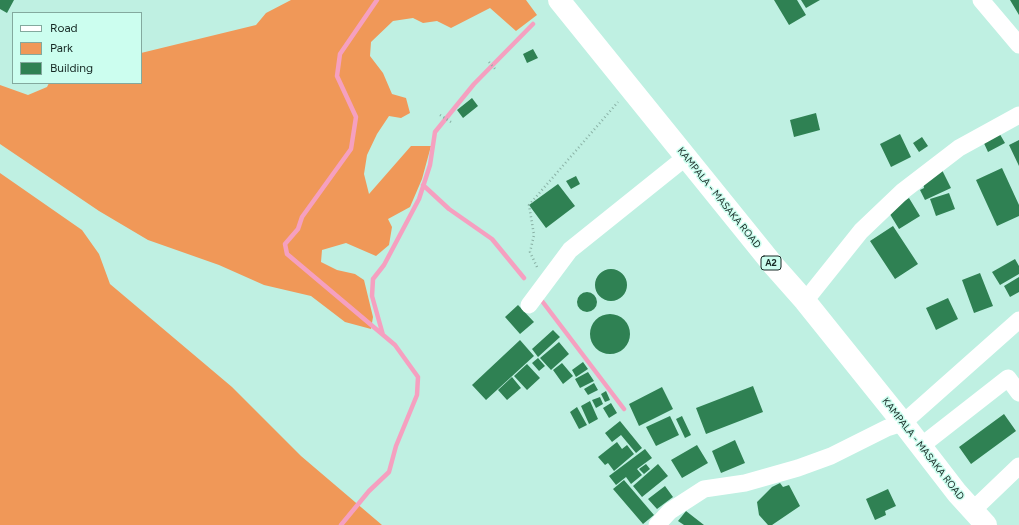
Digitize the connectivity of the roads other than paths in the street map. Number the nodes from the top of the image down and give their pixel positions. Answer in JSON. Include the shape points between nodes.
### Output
{"nodes":[{"id":1,"x":559,"y":0,"type":"edge"},
{"id":2,"x":981,"y":0,"type":"edge"},
{"id":3,"x":1019,"y":45,"type":"edge"},
{"id":4,"x":1019,"y":115,"type":"edge"},
{"id":5,"x":686,"y":157,"type":"junction"},
{"id":6,"x":805,"y":301,"type":"junction"},
{"id":7,"x":531,"y":302,"type":"road end"},
{"id":8,"x":1019,"y":320,"type":"edge"},
{"id":9,"x":1019,"y":393,"type":"edge"},
{"id":10,"x":903,"y":422,"type":"junction"},
{"id":11,"x":921,"y":446,"type":"junction"},
{"id":12,"x":1019,"y":466,"type":"edge"},
{"id":13,"x":979,"y":518,"type":"edge"},
{"id":14,"x":657,"y":525,"type":"edge"}],
"edges":[{"from":1,"to":5,"type":"main road","name":"KAMPALA - MASAKA ROAD","number":"A2"},
{"from":2,"to":3,"type":"street"},
{"from":4,"to":6,"type":"street","via":[[959,148],[903,191],[861,231]]},
{"from":5,"to":6,"type":"main road","name":"KAMPALA - MASAKA ROAD","number":"A2"},
{"from":5,"to":7,"type":"street","via":[[570,250]]},
{"from":6,"to":10,"type":"main road","name":"KAMPALA - MASAKA ROAD","number":"A2"},
{"from":8,"to":10,"type":"street"},
{"from":9,"to":11,"type":"street","via":[[1008,378]]},
{"from":10,"to":11,"type":"main road","name":"KAMPALA - MASAKA ROAD","number":"A2"},
{"from":10,"to":14,"type":"street","via":[[831,456],[798,468],[745,483],[704,489],[670,511]]},
{"from":11,"to":13,"type":"main road","name":"KAMPALA - MASAKA ROAD","number":"A2"},
{"from":12,"to":13,"type":"street"}]}
